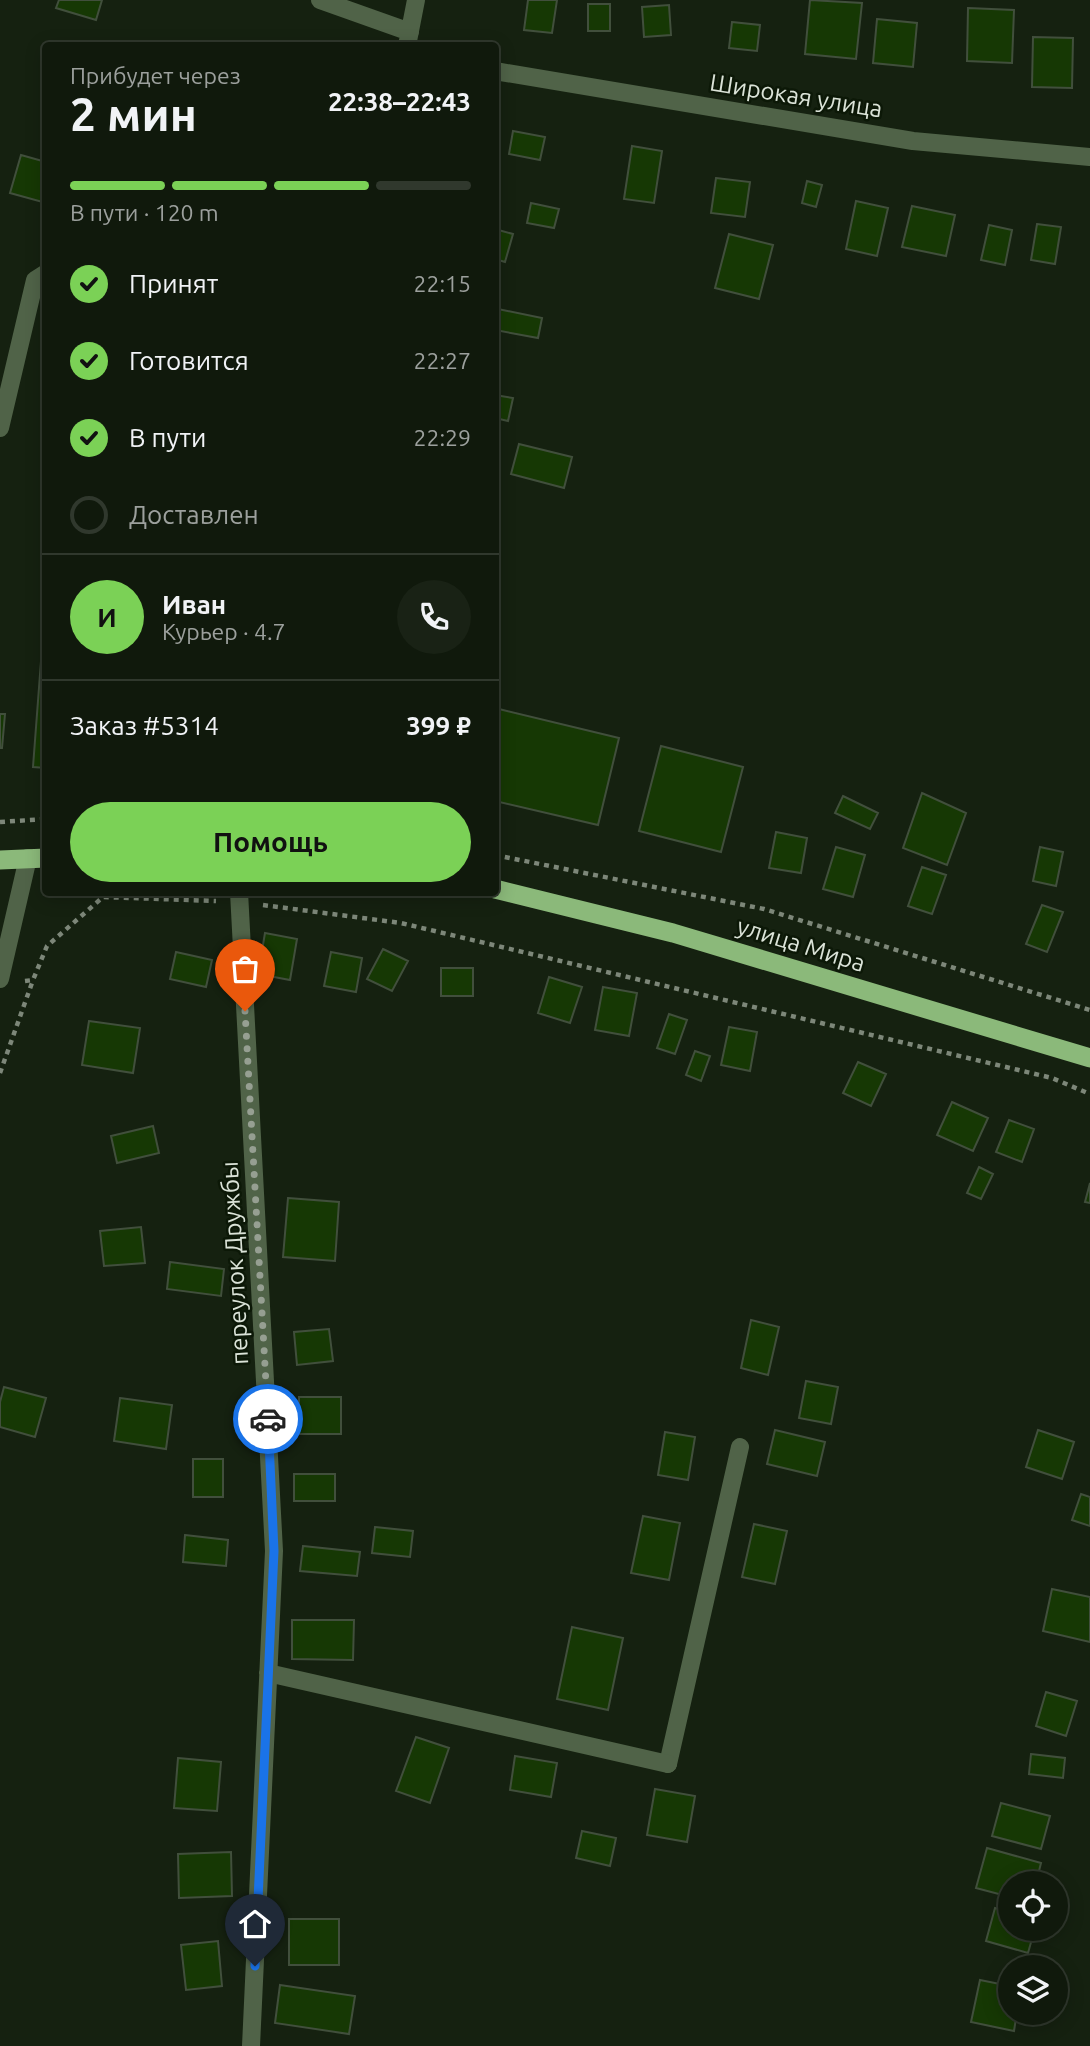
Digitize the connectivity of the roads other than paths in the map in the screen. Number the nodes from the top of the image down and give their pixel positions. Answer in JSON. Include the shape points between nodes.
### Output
{"nodes":[{"id":1,"x":320,"y":0,"type":"edge"},
{"id":2,"x":416,"y":0,"type":"edge"},
{"id":3,"x":409,"y":39,"type":"edge"},
{"id":4,"x":499,"y":72,"type":"edge"},
{"id":5,"x":1090,"y":157,"type":"edge"},
{"id":6,"x":42,"y":276,"type":"edge"},
{"id":7,"x":0,"y":428,"type":"edge"},
{"id":8,"x":37,"y":858,"type":"edge"},
{"id":9,"x":0,"y":860,"type":"edge"},
{"id":10,"x":499,"y":890,"type":"edge"},
{"id":11,"x":239,"y":897,"type":"edge"},
{"id":12,"x":0,"y":979,"type":"edge"},
{"id":13,"x":1090,"y":1058,"type":"edge"},
{"id":14,"x":740,"y":1447,"type":"dead end"},
{"id":15,"x":268,"y":1673,"type":"junction"},
{"id":16,"x":251,"y":2046,"type":"edge"}],
"edges":[{"from":1,"to":3,"type":"street"},
{"from":2,"to":3,"type":"street"},
{"from":4,"to":5,"type":"street","name":"Широкая улица","via":[[913,141]]},
{"from":6,"to":7,"type":"street","via":[[35,280]]},
{"from":8,"to":9,"type":"highway"},
{"from":8,"to":12,"type":"street"},
{"from":10,"to":13,"type":"highway","name":"улица Мира","via":[[673,933]]},
{"from":11,"to":15,"type":"street","name":"переулок Дружбы","via":[[274,1551]]},
{"from":14,"to":15,"type":"street","via":[[668,1764]]},
{"from":15,"to":16,"type":"street","name":"переулок Дружбы"}]}
